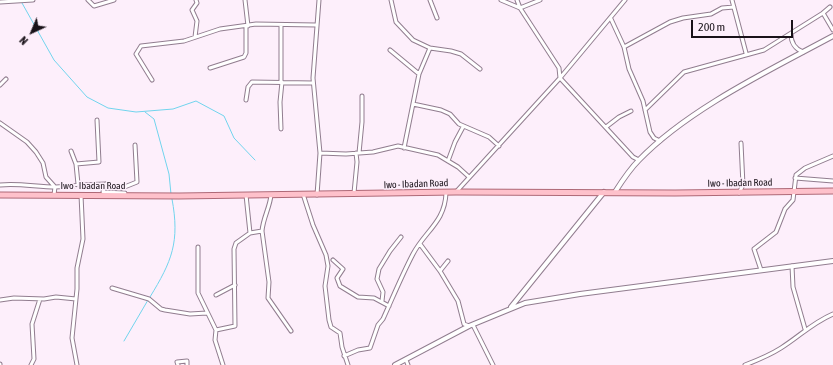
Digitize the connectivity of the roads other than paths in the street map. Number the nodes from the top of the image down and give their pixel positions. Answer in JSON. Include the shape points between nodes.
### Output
{"nodes":[{"id":1,"x":18,"y":0,"type":"edge"},
{"id":2,"x":23,"y":0,"type":"edge"},
{"id":3,"x":34,"y":0,"type":"edge"},
{"id":4,"x":88,"y":0,"type":"edge"},
{"id":5,"x":114,"y":0,"type":"edge"},
{"id":6,"x":196,"y":0,"type":"edge"},
{"id":7,"x":245,"y":0,"type":"edge"},
{"id":8,"x":319,"y":0,"type":"edge"},
{"id":9,"x":391,"y":0,"type":"edge"},
{"id":10,"x":430,"y":0,"type":"edge"},
{"id":11,"x":501,"y":0,"type":"edge"},
{"id":12,"x":517,"y":0,"type":"edge"},
{"id":13,"x":540,"y":0,"type":"edge"},
{"id":14,"x":625,"y":0,"type":"edge"},
{"id":15,"x":732,"y":0,"type":"edge"},
{"id":16,"x":0,"y":2,"type":"edge"},
{"id":17,"x":734,"y":7,"type":"junction"},
{"id":18,"x":830,"y":7,"type":"dead end"},
{"id":19,"x":520,"y":8,"type":"junction"},
{"id":20,"x":823,"y":13,"type":"junction"},
{"id":21,"x":437,"y":18,"type":"dead end"},
{"id":22,"x":610,"y":19,"type":"junction"},
{"id":23,"x":281,"y":25,"type":"junction"},
{"id":24,"x":316,"y":25,"type":"junction"},
{"id":25,"x":247,"y":26,"type":"junction"},
{"id":26,"x":833,"y":30,"type":"edge"},
{"id":27,"x":791,"y":34,"type":"junction"},
{"id":28,"x":833,"y":36,"type":"edge"},
{"id":29,"x":196,"y":37,"type":"junction"},
{"id":30,"x":624,"y":46,"type":"junction"},
{"id":31,"x":430,"y":48,"type":"junction"},
{"id":32,"x":390,"y":50,"type":"dead end"},
{"id":33,"x":803,"y":52,"type":"junction"},
{"id":34,"x":746,"y":53,"type":"junction"},
{"id":35,"x":210,"y":68,"type":"dead end"},
{"id":36,"x":480,"y":69,"type":"dead end"},
{"id":37,"x":419,"y":74,"type":"junction"},
{"id":38,"x":560,"y":78,"type":"junction"},
{"id":39,"x":6,"y":79,"type":"dead end"},
{"id":40,"x":152,"y":80,"type":"dead end"},
{"id":41,"x":282,"y":82,"type":"junction"},
{"id":42,"x":313,"y":83,"type":"junction"},
{"id":43,"x":0,"y":85,"type":"edge"},
{"id":44,"x":362,"y":96,"type":"dead end"},
{"id":45,"x":246,"y":100,"type":"dead end"},
{"id":46,"x":413,"y":104,"type":"junction"},
{"id":47,"x":645,"y":110,"type":"junction"},
{"id":48,"x":631,"y":111,"type":"dead end"},
{"id":49,"x":97,"y":120,"type":"dead end"},
{"id":50,"x":0,"y":123,"type":"edge"},
{"id":51,"x":463,"y":127,"type":"junction"},
{"id":52,"x":281,"y":128,"type":"dead end"},
{"id":53,"x":606,"y":128,"type":"junction"},
{"id":54,"x":660,"y":141,"type":"junction"},
{"id":55,"x":741,"y":143,"type":"dead end"},
{"id":56,"x":135,"y":145,"type":"dead end"},
{"id":57,"x":499,"y":146,"type":"junction"},
{"id":58,"x":404,"y":148,"type":"junction"},
{"id":59,"x":71,"y":151,"type":"dead end"},
{"id":60,"x":320,"y":153,"type":"junction"},
{"id":61,"x":357,"y":153,"type":"junction"},
{"id":62,"x":833,"y":156,"type":"edge"},
{"id":63,"x":639,"y":160,"type":"junction"},
{"id":64,"x":448,"y":161,"type":"junction"},
{"id":65,"x":76,"y":164,"type":"junction"},
{"id":66,"x":469,"y":177,"type":"junction"},
{"id":67,"x":794,"y":178,"type":"junction"},
{"id":68,"x":833,"y":181,"type":"edge"},
{"id":69,"x":78,"y":184,"type":"junction"},
{"id":70,"x":106,"y":184,"type":"junction"},
{"id":71,"x":0,"y":185,"type":"edge"},
{"id":72,"x":55,"y":187,"type":"junction"},
{"id":73,"x":793,"y":191,"type":"junction"},
{"id":74,"x":833,"y":191,"type":"edge"},
{"id":75,"x":456,"y":192,"type":"junction"},
{"id":76,"x":604,"y":192,"type":"junction"},
{"id":77,"x":615,"y":192,"type":"junction"},
{"id":78,"x":302,"y":193,"type":"junction"},
{"id":79,"x":446,"y":193,"type":"junction"},
{"id":80,"x":739,"y":193,"type":"junction"},
{"id":81,"x":246,"y":194,"type":"junction"},
{"id":82,"x":354,"y":194,"type":"junction"},
{"id":83,"x":0,"y":195,"type":"edge"},
{"id":84,"x":54,"y":195,"type":"junction"},
{"id":85,"x":81,"y":195,"type":"junction"},
{"id":86,"x":271,"y":195,"type":"junction"},
{"id":87,"x":317,"y":195,"type":"junction"},
{"id":88,"x":164,"y":196,"type":"junction"},
{"id":89,"x":262,"y":231,"type":"junction"},
{"id":90,"x":250,"y":233,"type":"junction"},
{"id":91,"x":401,"y":237,"type":"dead end"},
{"id":92,"x":420,"y":244,"type":"junction"},
{"id":93,"x":198,"y":246,"type":"dead end"},
{"id":94,"x":333,"y":260,"type":"dead end"},
{"id":95,"x":448,"y":261,"type":"dead end"},
{"id":96,"x":833,"y":261,"type":"edge"},
{"id":97,"x":792,"y":266,"type":"junction"},
{"id":98,"x":761,"y":270,"type":"junction"},
{"id":99,"x":440,"y":271,"type":"junction"},
{"id":100,"x":235,"y":285,"type":"junction"},
{"id":101,"x":112,"y":288,"type":"dead end"},
{"id":102,"x":216,"y":295,"type":"dead end"},
{"id":103,"x":40,"y":299,"type":"junction"},
{"id":104,"x":76,"y":299,"type":"junction"},
{"id":105,"x":0,"y":300,"type":"edge"},
{"id":106,"x":382,"y":301,"type":"junction"},
{"id":107,"x":389,"y":306,"type":"junction"},
{"id":108,"x":516,"y":306,"type":"junction"},
{"id":109,"x":511,"y":308,"type":"junction"},
{"id":110,"x":207,"y":312,"type":"junction"},
{"id":111,"x":516,"y":312,"type":"dead end"},
{"id":112,"x":833,"y":314,"type":"edge"},
{"id":113,"x":471,"y":326,"type":"junction"},
{"id":114,"x":805,"y":329,"type":"junction"},
{"id":115,"x":216,"y":330,"type":"junction"},
{"id":116,"x":291,"y":331,"type":"dead end"},
{"id":117,"x":344,"y":356,"type":"junction"},
{"id":118,"x":406,"y":360,"type":"junction"},
{"id":119,"x":31,"y":365,"type":"edge"},
{"id":120,"x":77,"y":365,"type":"edge"},
{"id":121,"x":178,"y":365,"type":"edge"},
{"id":122,"x":187,"y":365,"type":"edge"},
{"id":123,"x":223,"y":365,"type":"edge"},
{"id":124,"x":348,"y":365,"type":"edge"},
{"id":125,"x":395,"y":365,"type":"edge"},
{"id":126,"x":408,"y":365,"type":"edge"},
{"id":127,"x":493,"y":365,"type":"edge"},
{"id":128,"x":745,"y":365,"type":"edge"}],
"edges":[{"from":1,"to":2,"type":"street"},
{"from":1,"to":16,"type":"street"},
{"from":2,"to":3,"type":"street"},
{"from":4,"to":5,"type":"street","via":[[94,6]]},
{"from":6,"to":29,"type":"street","via":[[197,3],[192,10],[197,21]]},
{"from":7,"to":25,"type":"street"},
{"from":8,"to":24,"type":"street"},
{"from":9,"to":31,"type":"street","via":[[396,22],[413,40]]},
{"from":10,"to":21,"type":"street"},
{"from":11,"to":19,"type":"street"},
{"from":12,"to":19,"type":"street"},
{"from":13,"to":19,"type":"street"},
{"from":14,"to":22,"type":"street"},
{"from":15,"to":17,"type":"street"},
{"from":17,"to":30,"type":"street","via":[[670,22]]},
{"from":17,"to":34,"type":"street"},
{"from":18,"to":20,"type":"street"},
{"from":19,"to":38,"type":"street","via":[[559,68]]},
{"from":20,"to":26,"type":"street"},
{"from":20,"to":27,"type":"street"},
{"from":22,"to":30,"type":"street"},
{"from":22,"to":38,"type":"street"},
{"from":23,"to":24,"type":"street"},
{"from":23,"to":25,"type":"street"},
{"from":23,"to":41,"type":"street"},
{"from":24,"to":42,"type":"street"},
{"from":25,"to":29,"type":"street","via":[[220,29]]},
{"from":25,"to":35,"type":"street","via":[[244,56]]},
{"from":27,"to":33,"type":"street","via":[[795,46]]},
{"from":27,"to":34,"type":"street","via":[[764,50]]},
{"from":28,"to":33,"type":"street"},
{"from":29,"to":40,"type":"street","via":[[139,47],[136,54]]},
{"from":30,"to":47,"type":"street","via":[[629,69]]},
{"from":31,"to":36,"type":"street","via":[[461,54]]},
{"from":31,"to":37,"type":"street"},
{"from":32,"to":37,"type":"street"},
{"from":33,"to":54,"type":"street","via":[[706,108]]},
{"from":34,"to":47,"type":"street","via":[[684,72]]},
{"from":37,"to":46,"type":"street"},
{"from":38,"to":53,"type":"street"},
{"from":38,"to":57,"type":"street"},
{"from":39,"to":43,"type":"street"},
{"from":41,"to":42,"type":"street"},
{"from":41,"to":45,"type":"street","via":[[252,82],[248,87]]},
{"from":41,"to":52,"type":"street"},
{"from":42,"to":60,"type":"street"},
{"from":44,"to":61,"type":"street","via":[[362,122]]},
{"from":46,"to":51,"type":"street","via":[[450,114]]},
{"from":46,"to":58,"type":"street"},
{"from":47,"to":54,"type":"street","via":[[650,132]]},
{"from":48,"to":53,"type":"street"},
{"from":49,"to":65,"type":"street","via":[[100,162]]},
{"from":50,"to":72,"type":"street","via":[[27,142],[36,152],[43,163],[46,177]]},
{"from":51,"to":57,"type":"street","via":[[489,137]]},
{"from":51,"to":64,"type":"street"},
{"from":53,"to":63,"type":"street","via":[[633,157]]},
{"from":54,"to":63,"type":"street"},
{"from":55,"to":80,"type":"street","via":[[743,185]]},
{"from":56,"to":70,"type":"street","via":[[137,182],[122,188],[110,188]]},
{"from":57,"to":66,"type":"street"},
{"from":58,"to":61,"type":"street","via":[[398,146]]},
{"from":58,"to":64,"type":"street"},
{"from":59,"to":65,"type":"street"},
{"from":60,"to":61,"type":"street"},
{"from":60,"to":87,"type":"street"},
{"from":61,"to":82,"type":"street"},
{"from":62,"to":67,"type":"street","via":[[805,168]]},
{"from":63,"to":77,"type":"street"},
{"from":64,"to":66,"type":"street"},
{"from":65,"to":69,"type":"street"},
{"from":66,"to":75,"type":"street"},
{"from":67,"to":68,"type":"street"},
{"from":67,"to":73,"type":"street"},
{"from":69,"to":70,"type":"street"},
{"from":69,"to":72,"type":"street"},
{"from":70,"to":88,"type":"street","via":[[102,192]]},
{"from":71,"to":72,"type":"street","via":[[15,183]]},
{"from":72,"to":84,"type":"street"},
{"from":73,"to":74,"type":"main road","name":"Iwo - Ibadan Road"},
{"from":73,"to":80,"type":"main road","name":"Iwo - Ibadan Road"},
{"from":73,"to":98,"type":"street","via":[[793,200],[785,209],[776,232],[754,249]]},
{"from":75,"to":76,"type":"main road","name":"Iwo - Ibadan Road"},
{"from":75,"to":79,"type":"main road","name":"Iwo - Ibadan Road"},
{"from":76,"to":77,"type":"main road","name":"Iwo - Ibadan Road"},
{"from":76,"to":109,"type":"street"},
{"from":77,"to":80,"type":"main road","name":"Iwo - Ibadan Road"},
{"from":78,"to":86,"type":"main road","name":"Iwo - Ibadan Road"},
{"from":78,"to":87,"type":"main road","name":"Iwo - Ibadan Road"},
{"from":78,"to":117,"type":"street","via":[[312,225],[326,255],[328,266],[325,286],[329,320],[331,327],[340,333]]},
{"from":79,"to":82,"type":"main road","name":"Iwo - Ibadan Road"},
{"from":79,"to":92,"type":"street","via":[[440,218]]},
{"from":81,"to":86,"type":"main road","name":"Iwo - Ibadan Road"},
{"from":81,"to":88,"type":"main road","name":"Iwo - Ibadan Road"},
{"from":81,"to":90,"type":"street"},
{"from":82,"to":87,"type":"main road","name":"Iwo - Ibadan Road"},
{"from":83,"to":84,"type":"main road","name":"Iwo - Ibadan Road"},
{"from":84,"to":85,"type":"main road","name":"Iwo - Ibadan Road"},
{"from":85,"to":88,"type":"main road","name":"Iwo - Ibadan Road"},
{"from":85,"to":104,"type":"street","via":[[83,239],[77,268]]},
{"from":86,"to":89,"type":"street"},
{"from":89,"to":90,"type":"street"},
{"from":89,"to":116,"type":"street","via":[[269,282],[268,298]]},
{"from":90,"to":100,"type":"street","via":[[235,245]]},
{"from":91,"to":106,"type":"street","via":[[379,269],[376,279],[383,292]]},
{"from":92,"to":99,"type":"street"},
{"from":92,"to":107,"type":"street"},
{"from":93,"to":110,"type":"street","via":[[198,293]]},
{"from":94,"to":106,"type":"street","via":[[343,269],[337,278],[340,286],[358,296]]},
{"from":95,"to":99,"type":"street"},
{"from":96,"to":97,"type":"street"},
{"from":97,"to":98,"type":"street"},
{"from":97,"to":114,"type":"street","via":[[793,287]]},
{"from":98,"to":108,"type":"street","via":[[580,294]]},
{"from":99,"to":113,"type":"street","via":[[458,301],[464,324]]},
{"from":100,"to":102,"type":"street"},
{"from":100,"to":115,"type":"street","via":[[235,326]]},
{"from":101,"to":110,"type":"street","via":[[149,299],[161,309],[190,314]]},
{"from":103,"to":104,"type":"street"},
{"from":103,"to":105,"type":"street"},
{"from":103,"to":119,"type":"street","via":[[32,324],[34,359]]},
{"from":104,"to":120,"type":"street","via":[[72,338]]},
{"from":106,"to":107,"type":"street"},
{"from":107,"to":117,"type":"street","via":[[384,319],[378,325],[370,348]]},
{"from":108,"to":109,"type":"street"},
{"from":108,"to":111,"type":"street"},
{"from":109,"to":113,"type":"street"},
{"from":110,"to":115,"type":"street"},
{"from":112,"to":114,"type":"street"},
{"from":113,"to":118,"type":"street"},
{"from":113,"to":127,"type":"street"},
{"from":114,"to":128,"type":"street","via":[[783,347]]},
{"from":115,"to":123,"type":"street","via":[[215,340]]},
{"from":117,"to":124,"type":"street"},
{"from":118,"to":125,"type":"street"},
{"from":118,"to":126,"type":"street"},
{"from":121,"to":122,"type":"street","via":[[177,362],[185,360]]}]}
